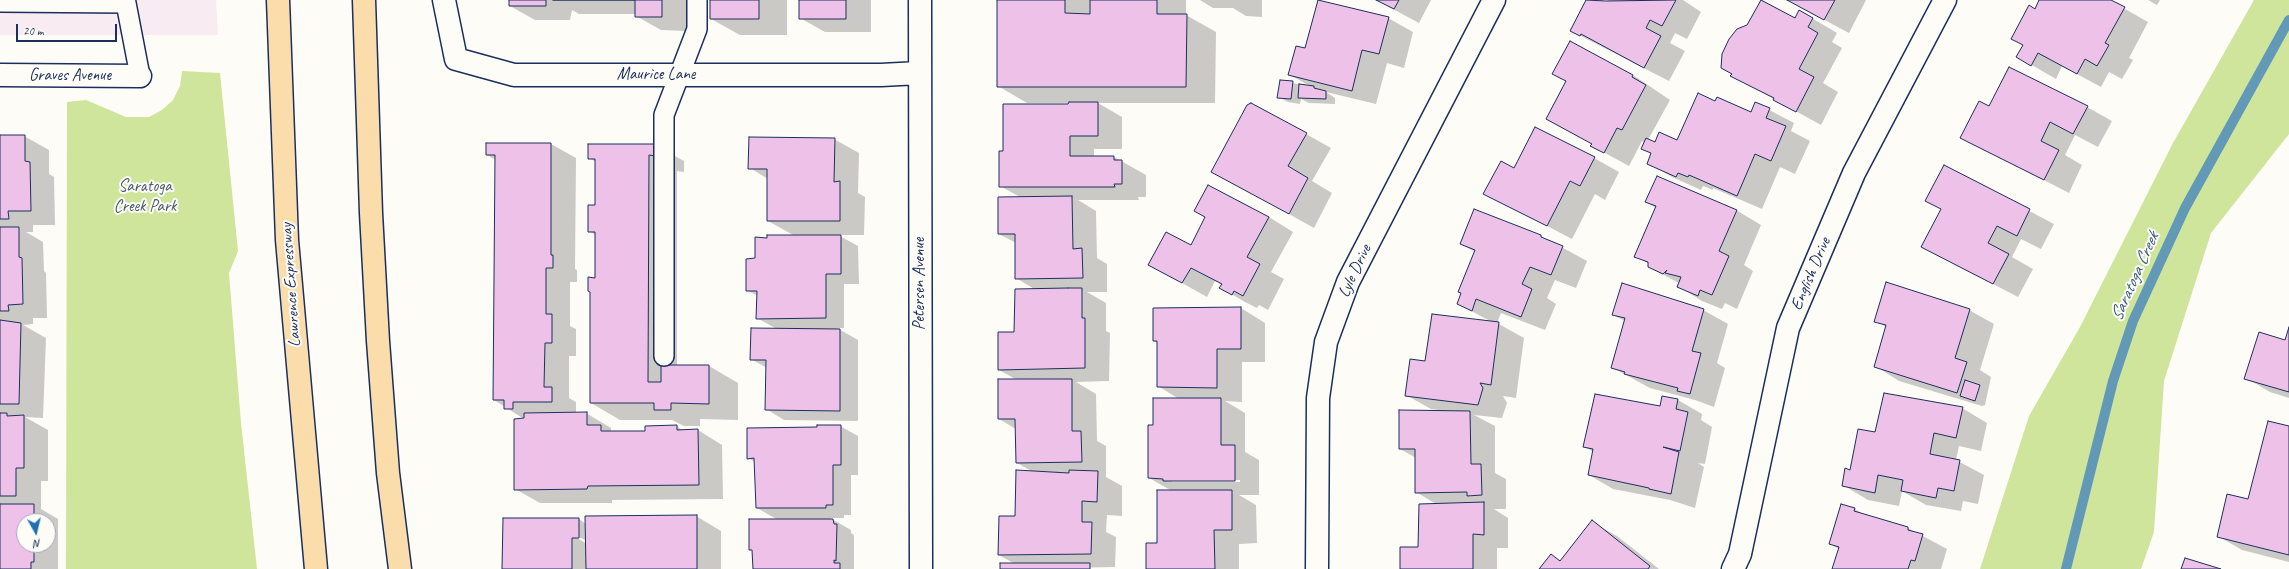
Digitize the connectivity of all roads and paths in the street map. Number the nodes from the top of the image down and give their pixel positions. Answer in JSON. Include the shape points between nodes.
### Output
{"nodes":[{"id":1,"x":278,"y":0,"type":"edge"},
{"id":2,"x":364,"y":0,"type":"edge"},
{"id":3,"x":444,"y":0,"type":"edge"},
{"id":4,"x":697,"y":0,"type":"edge"},
{"id":5,"x":920,"y":0,"type":"edge"},
{"id":6,"x":1494,"y":0,"type":"edge"},
{"id":7,"x":1945,"y":0,"type":"edge"},
{"id":8,"x":0,"y":2,"type":"edge"},
{"id":9,"x":919,"y":73,"type":"junction"},
{"id":10,"x":0,"y":75,"type":"edge"},
{"id":11,"x":140,"y":76,"type":"joint"},
{"id":12,"x":678,"y":76,"type":"junction"},
{"id":13,"x":664,"y":356,"type":"dead end"},
{"id":14,"x":316,"y":569,"type":"edge"},
{"id":15,"x":400,"y":569,"type":"edge"},
{"id":16,"x":920,"y":569,"type":"edge"},
{"id":17,"x":1317,"y":569,"type":"edge"},
{"id":18,"x":1733,"y":569,"type":"edge"}],
"edges":[{"from":1,"to":14,"type":"highway","name":"Lawrence Expressway","via":[[287,240]]},
{"from":2,"to":15,"type":"highway","via":[[378,341],[388,473]]},
{"from":3,"to":12,"type":"street","name":"Maurice Lane","via":[[456,59],[514,75]]},
{"from":4,"to":12,"type":"lane","via":[[697,30]]},
{"from":5,"to":9,"type":"street","name":"Petersen Avenue"},
{"from":6,"to":17,"type":"street","name":"Lyle Drive","via":[[1348,282],[1326,342],[1318,398]]},
{"from":7,"to":18,"type":"street","name":"English Drive","via":[[1854,173],[1788,328],[1740,554]]},
{"from":8,"to":11,"type":"lane","via":[[126,3]]},
{"from":9,"to":12,"type":"street","name":"Maurice Lane"},
{"from":9,"to":16,"type":"street","name":"Petersen Avenue"},
{"from":10,"to":11,"type":"street","name":"Graves Avenue"},
{"from":12,"to":13,"type":"lane","via":[[664,115]]}]}
